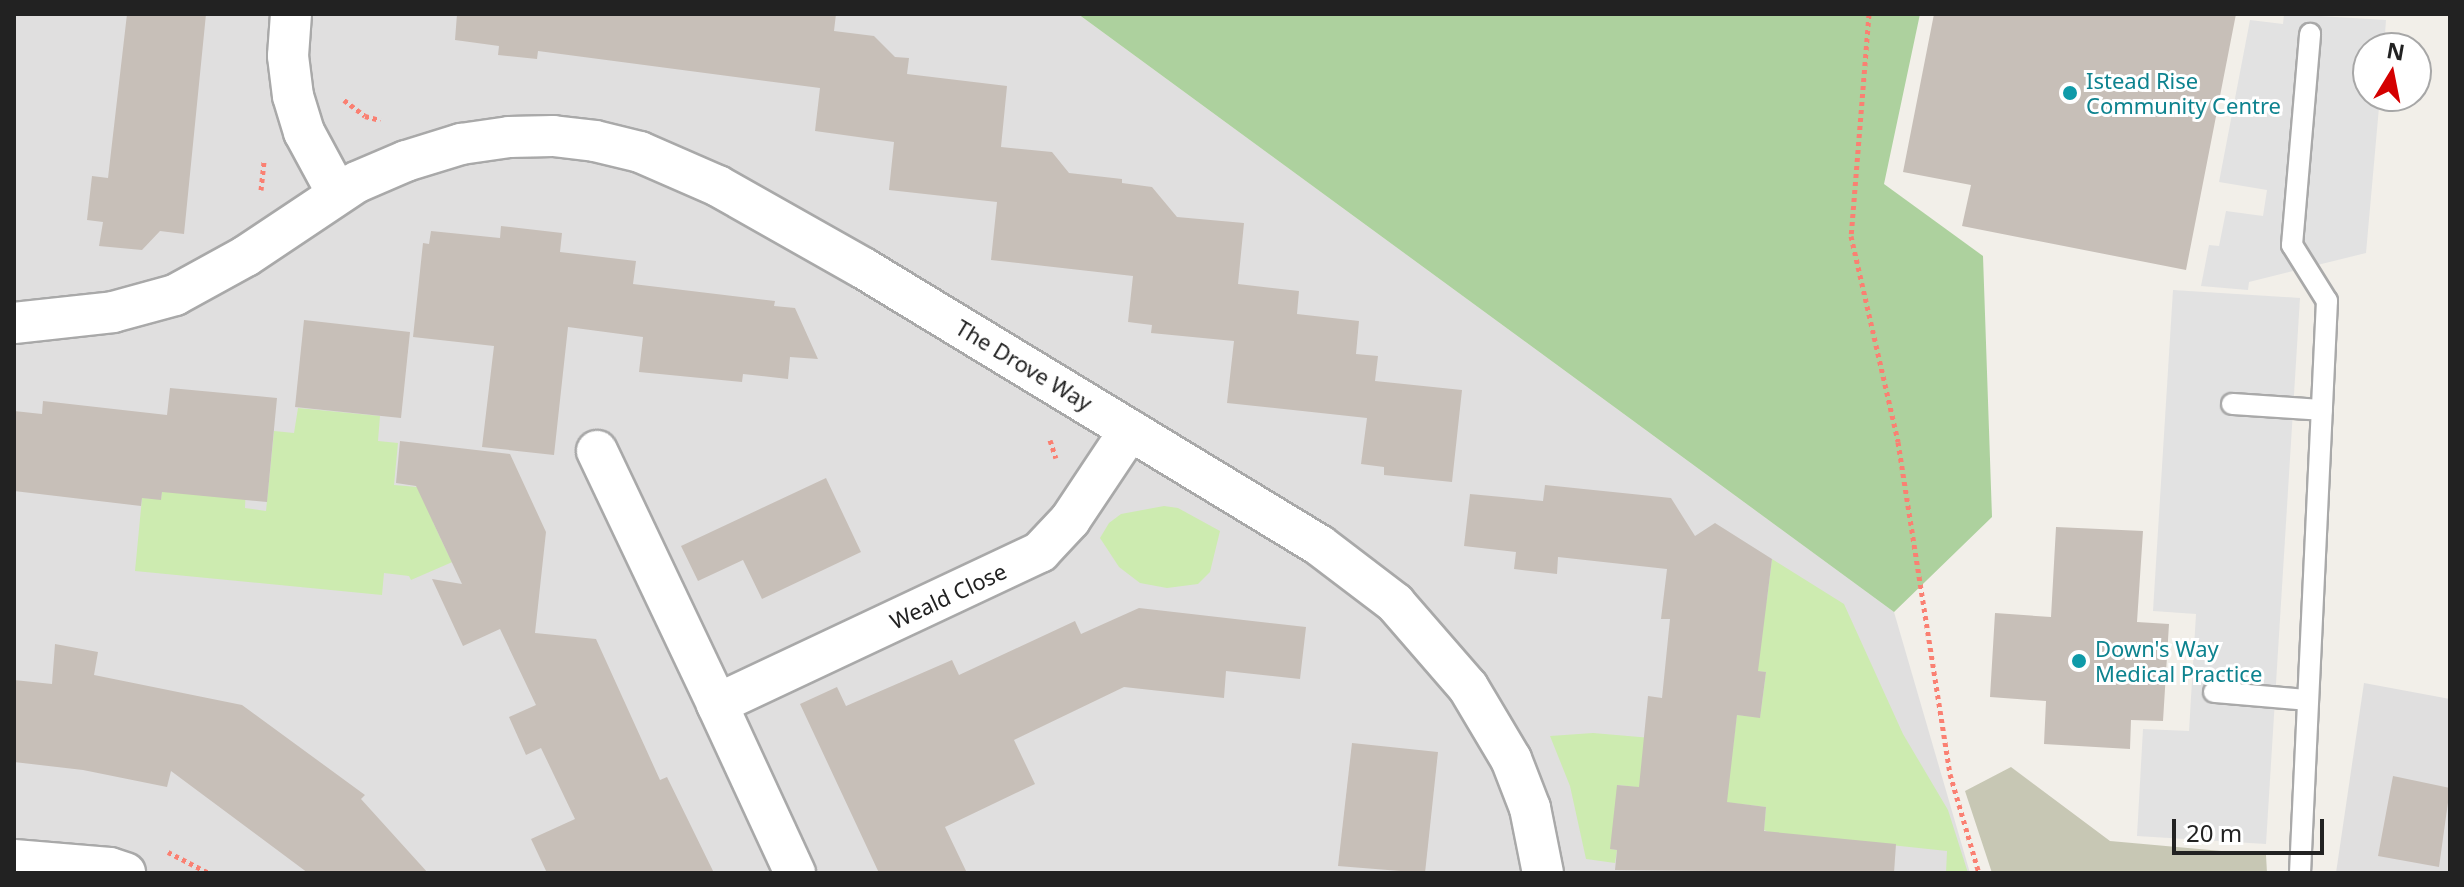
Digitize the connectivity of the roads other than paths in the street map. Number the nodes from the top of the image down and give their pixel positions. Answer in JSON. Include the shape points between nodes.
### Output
{"nodes":[{"id":1,"x":291,"y":14,"type":"edge"},
{"id":2,"x":2310,"y":34,"type":"dead end"},
{"id":3,"x":337,"y":193,"type":"junction"},
{"id":4,"x":14,"y":323,"type":"edge"},
{"id":5,"x":2232,"y":404,"type":"dead end"},
{"id":6,"x":2322,"y":410,"type":"junction"},
{"id":7,"x":1130,"y":430,"type":"junction"},
{"id":8,"x":597,"y":451,"type":"dead end"},
{"id":9,"x":2214,"y":692,"type":"dead end"},
{"id":10,"x":2308,"y":700,"type":"junction"},
{"id":11,"x":717,"y":704,"type":"junction"},
{"id":12,"x":14,"y":860,"type":"edge"},
{"id":13,"x":125,"y":873,"type":"edge"},
{"id":14,"x":795,"y":873,"type":"edge"},
{"id":15,"x":1543,"y":873,"type":"edge"},
{"id":16,"x":2300,"y":873,"type":"edge"}],
"edges":[{"from":1,"to":3,"type":"street","via":[[288,56],[293,96],[304,132]]},
{"from":2,"to":6,"type":"lane","via":[[2292,245],[2327,301]]},
{"from":3,"to":4,"type":"street","name":"The Drove Way","via":[[246,256],[175,295],[99,315]]},
{"from":3,"to":7,"type":"street","name":"The Drove Way","via":[[406,161],[486,140],[568,137],[640,152],[751,204]]},
{"from":5,"to":6,"type":"lane"},
{"from":6,"to":10,"type":"lane"},
{"from":7,"to":11,"type":"street","name":"Weald Close","via":[[1070,520],[1040,552]]},
{"from":7,"to":15,"type":"street","name":"The Drove Way","via":[[1331,552],[1395,603],[1447,659],[1504,746],[1530,808]]},
{"from":8,"to":11,"type":"street"},
{"from":9,"to":10,"type":"lane"},
{"from":10,"to":16,"type":"lane"},
{"from":11,"to":14,"type":"street"},
{"from":12,"to":13,"type":"street"}]}
